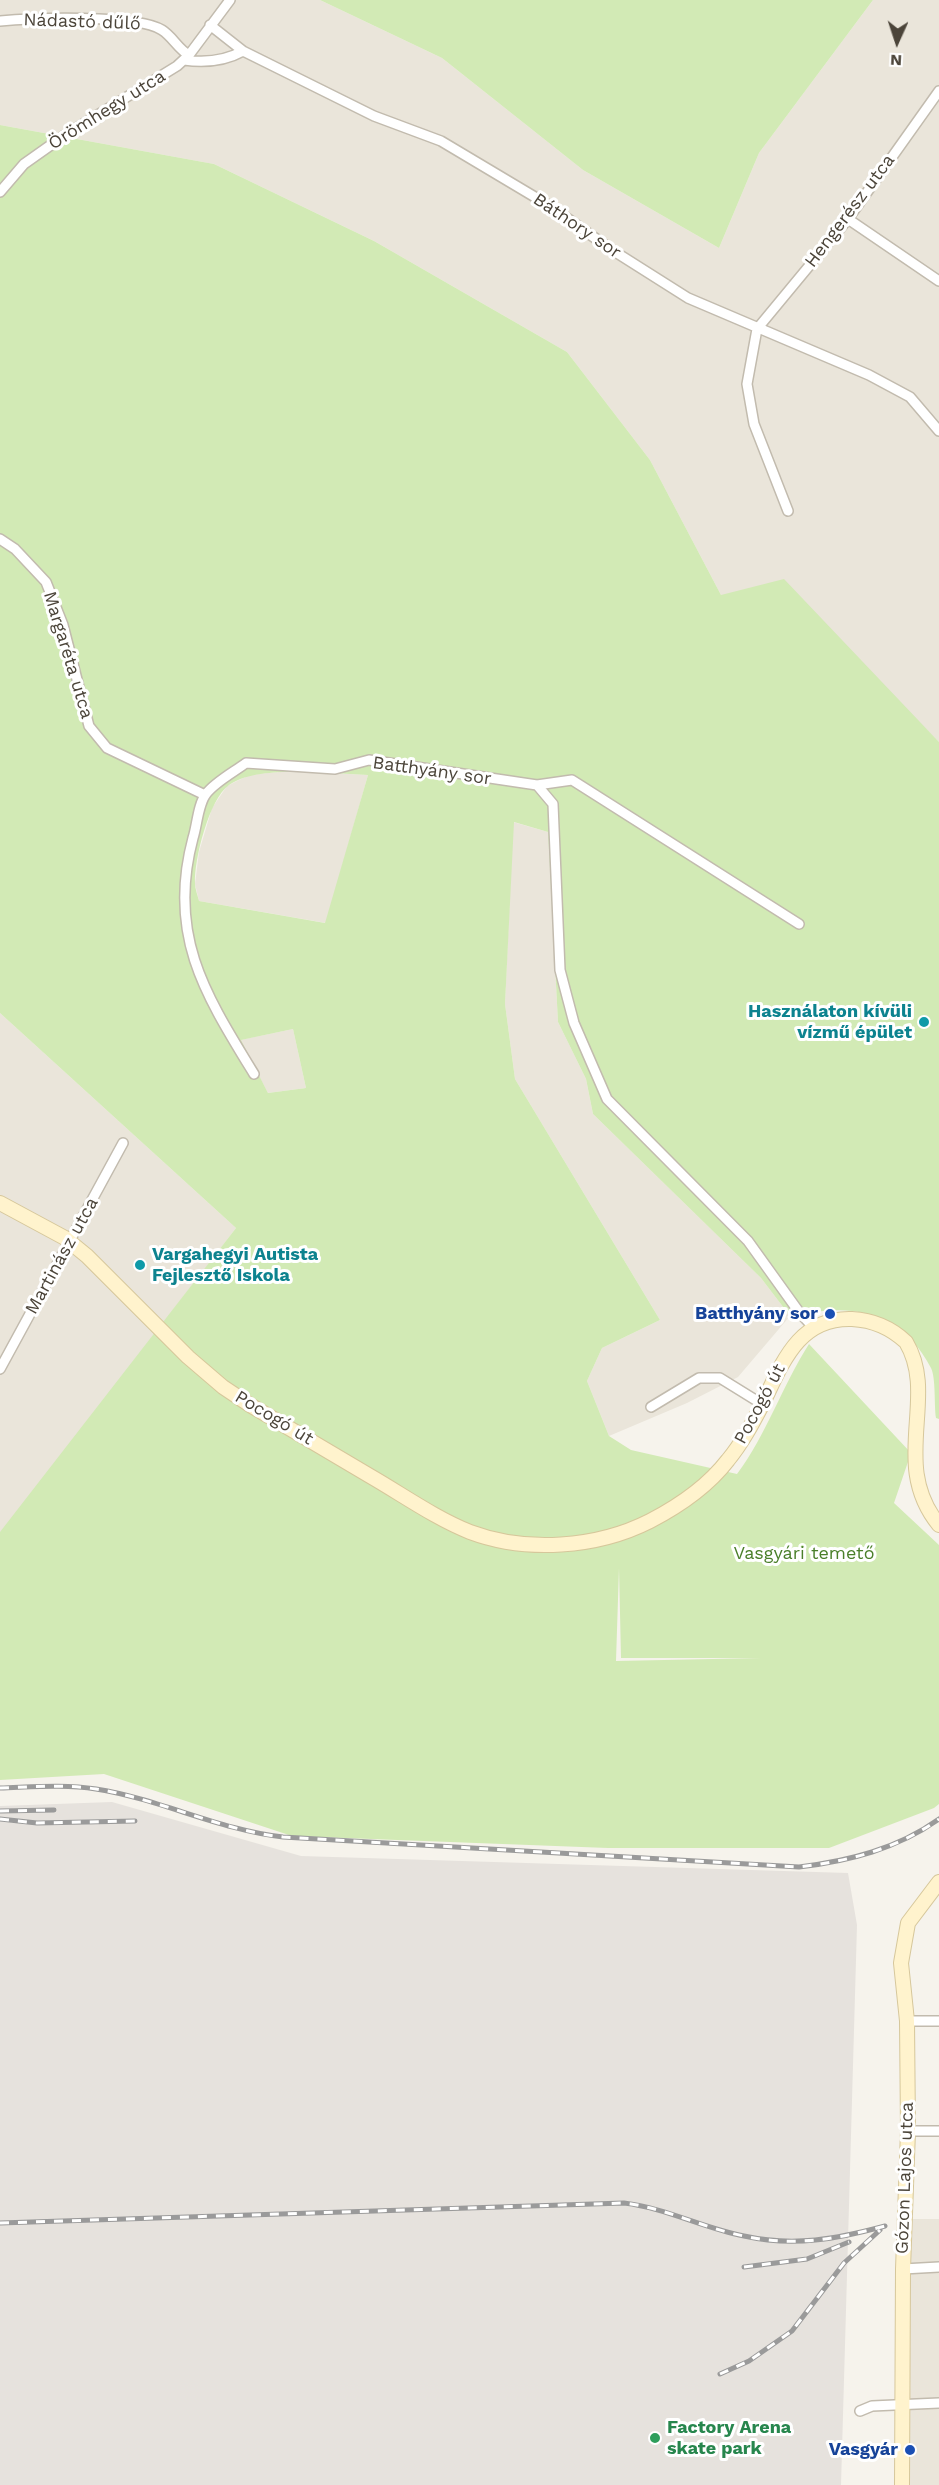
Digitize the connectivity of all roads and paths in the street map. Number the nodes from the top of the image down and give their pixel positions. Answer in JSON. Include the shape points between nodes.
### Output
{"nodes":[{"id":1,"x":230,"y":0,"type":"edge"},
{"id":2,"x":0,"y":21,"type":"edge"},
{"id":3,"x":210,"y":25,"type":"junction"},
{"id":4,"x":243,"y":51,"type":"junction"},
{"id":5,"x":187,"y":58,"type":"junction"},
{"id":6,"x":939,"y":91,"type":"edge"},
{"id":7,"x":0,"y":192,"type":"edge"},
{"id":8,"x":848,"y":219,"type":"junction"},
{"id":9,"x":939,"y":281,"type":"edge"},
{"id":10,"x":757,"y":329,"type":"junction"},
{"id":11,"x":939,"y":431,"type":"edge"},
{"id":12,"x":788,"y":511,"type":"dead end"},
{"id":13,"x":0,"y":539,"type":"edge"},
{"id":14,"x":537,"y":785,"type":"junction"},
{"id":15,"x":205,"y":795,"type":"junction"},
{"id":16,"x":799,"y":924,"type":"dead end"},
{"id":17,"x":254,"y":1074,"type":"dead end"},
{"id":18,"x":123,"y":1143,"type":"dead end"},
{"id":19,"x":0,"y":1203,"type":"edge"},
{"id":20,"x":70,"y":1243,"type":"junction"},
{"id":21,"x":813,"y":1327,"type":"junction"},
{"id":22,"x":0,"y":1369,"type":"edge"},
{"id":23,"x":762,"y":1404,"type":"junction"},
{"id":24,"x":651,"y":1407,"type":"dead end"},
{"id":25,"x":939,"y":1525,"type":"edge"},
{"id":26,"x":939,"y":1882,"type":"edge"},
{"id":27,"x":907,"y":2021,"type":"junction"},
{"id":28,"x":939,"y":2021,"type":"edge"},
{"id":29,"x":908,"y":2131,"type":"junction"},
{"id":30,"x":939,"y":2131,"type":"edge"},
{"id":31,"x":939,"y":2267,"type":"edge"},
{"id":32,"x":903,"y":2269,"type":"junction"},
{"id":33,"x":902,"y":2403,"type":"junction"},
{"id":34,"x":939,"y":2403,"type":"edge"},
{"id":35,"x":860,"y":2411,"type":"dead end"},
{"id":36,"x":902,"y":2485,"type":"edge"}],
"edges":[{"from":1,"to":3,"type":"street","name":"Örömhegy utca"},
{"from":2,"to":5,"type":"street","name":"Nádastó dűlő","via":[[145,23],[162,29]]},
{"from":3,"to":4,"type":"street","name":"Báthory sor"},
{"from":3,"to":5,"type":"street","name":"Örömhegy utca"},
{"from":4,"to":5,"type":"street","via":[[220,60]]},
{"from":4,"to":10,"type":"street","name":"Báthory sor","via":[[374,116],[441,141],[550,206],[609,249],[688,298]]},
{"from":5,"to":7,"type":"street","name":"Örömhegy utca","via":[[32,158]]},
{"from":6,"to":8,"type":"street","name":"Hengerész utca"},
{"from":8,"to":9,"type":"street"},
{"from":8,"to":10,"type":"street","name":"Hengerész utca"},
{"from":10,"to":11,"type":"street","name":"Báthory sor","via":[[869,375],[910,397]]},
{"from":10,"to":12,"type":"street","via":[[747,384],[754,424]]},
{"from":13,"to":15,"type":"street","name":"Margaréta utca","via":[[46,582],[63,626],[88,726],[107,748]]},
{"from":14,"to":15,"type":"street","name":"Batthyány sor","via":[[369,760],[334,769],[246,763]]},
{"from":14,"to":16,"type":"street","name":"Batthyány sor","via":[[572,780]]},
{"from":14,"to":21,"type":"street","via":[[553,804],[560,970],[574,1023],[607,1099],[748,1241]]},
{"from":15,"to":17,"type":"street","via":[[184,870],[184,908],[191,956],[212,1006]]},
{"from":18,"to":20,"type":"street","name":"Martinász utca"},
{"from":19,"to":20,"type":"main road","name":"Pocogó út"},
{"from":20,"to":22,"type":"street","name":"Martinász utca"},
{"from":20,"to":23,"type":"main road","name":"Pocogó út","via":[[223,1387],[437,1515],[470,1531],[513,1542],[585,1542],[628,1530],[665,1512],[718,1472],[746,1436]]},
{"from":21,"to":23,"type":"main road","name":"Pocogó út","via":[[789,1350]]},
{"from":21,"to":25,"type":"main road","name":"Pocogó út","via":[[838,1319],[870,1322],[890,1330],[917,1355],[929,1387],[920,1485],[928,1509]]},
{"from":23,"to":24,"type":"street","via":[[720,1378],[699,1378]]},
{"from":26,"to":27,"type":"main road","name":"Gózon Lajos utca","via":[[916,1909],[903,1942],[901,1963]]},
{"from":27,"to":28,"type":"street"},
{"from":27,"to":29,"type":"main road","name":"Gózon Lajos utca"},
{"from":29,"to":30,"type":"street"},
{"from":29,"to":32,"type":"main road","name":"Gózon Lajos utca"},
{"from":31,"to":32,"type":"street"},
{"from":32,"to":33,"type":"main road","name":"Gózon Lajos utca"},
{"from":33,"to":34,"type":"street"},
{"from":33,"to":35,"type":"street"},
{"from":33,"to":36,"type":"main road","name":"Gózon Lajos utca"}]}
